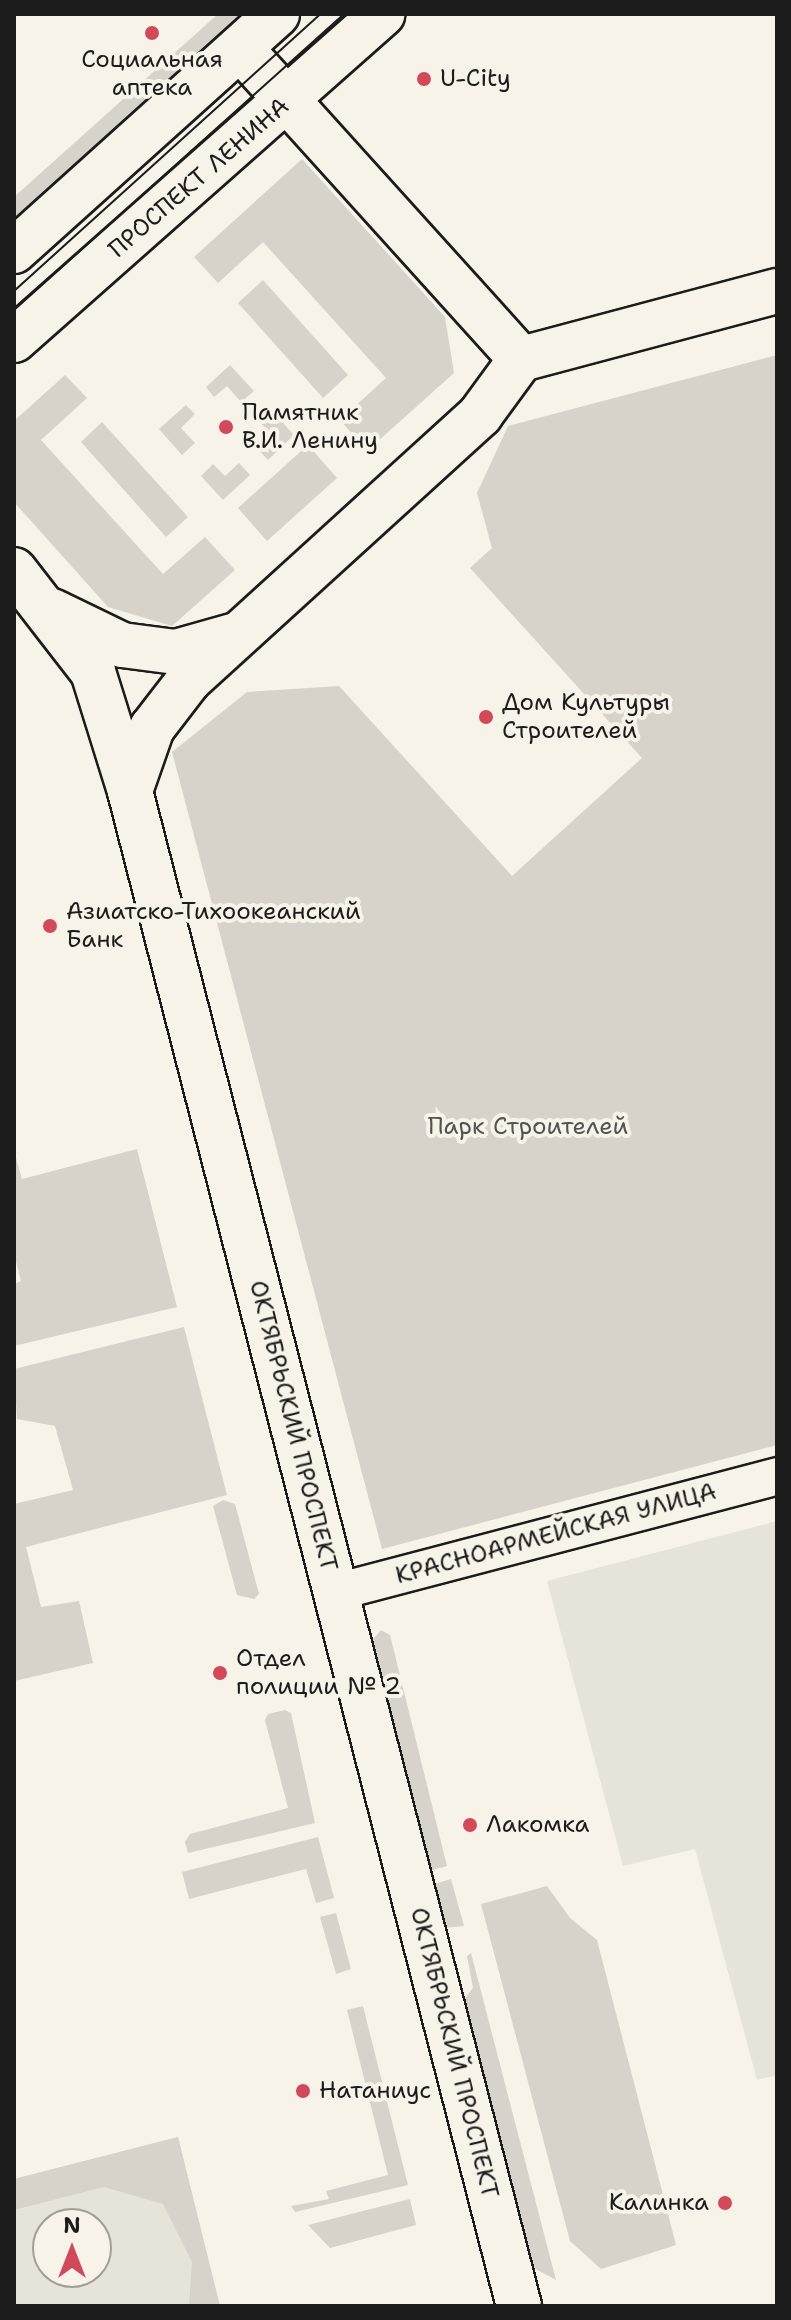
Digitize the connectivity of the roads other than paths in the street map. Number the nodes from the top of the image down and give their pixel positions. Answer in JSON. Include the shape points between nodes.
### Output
{"nodes":[{"id":1,"x":277,"y":14,"type":"edge"},
{"id":2,"x":382,"y":14,"type":"edge"},
{"id":3,"x":240,"y":48,"type":"junction"},
{"id":4,"x":287,"y":101,"type":"junction"},
{"id":5,"x":14,"y":251,"type":"edge"},
{"id":6,"x":777,"y":291,"type":"edge"},
{"id":7,"x":14,"y":340,"type":"edge"},
{"id":8,"x":521,"y":359,"type":"junction"},
{"id":9,"x":14,"y":570,"type":"edge"},
{"id":10,"x":47,"y":609,"type":"junction"},
{"id":11,"x":238,"y":634,"type":"junction"},
{"id":12,"x":130,"y":791,"type":"junction"},
{"id":13,"x":777,"y":1476,"type":"edge"},
{"id":14,"x":336,"y":1592,"type":"junction"},
{"id":15,"x":519,"y":2306,"type":"edge"}],
"edges":[{"from":1,"to":3,"type":"main road"},
{"from":2,"to":4,"type":"main road","name":"ПРОСПЕКТ ЛЕНИНА"},
{"from":3,"to":4,"type":"main road"},
{"from":3,"to":5,"type":"main road"},
{"from":4,"to":7,"type":"main road","name":"ПРОСПЕКТ ЛЕНИНА"},
{"from":4,"to":8,"type":"main road"},
{"from":6,"to":8,"type":"main road"},
{"from":8,"to":11,"type":"main road","via":[[480,415]]},
{"from":9,"to":10,"type":"main road","name":"ОКТЯБРЬСКИЙ ПРОСПЕКТ"},
{"from":10,"to":11,"type":"main road","via":[[136,647],[176,652]]},
{"from":10,"to":12,"type":"main road","name":"ОКТЯБРЬСКИЙ ПРОСПЕКТ","via":[[93,672]]},
{"from":11,"to":12,"type":"main road","via":[[189,680],[152,728]]},
{"from":12,"to":14,"type":"main road","name":"ОКТЯБРЬСКИЙ ПРОСПЕКТ"},
{"from":13,"to":14,"type":"street","name":"КРАСНОАРМЕЙСКАЯ УЛИЦА"},
{"from":14,"to":15,"type":"main road","name":"ОКТЯБРЬСКИЙ ПРОСПЕКТ"}]}
